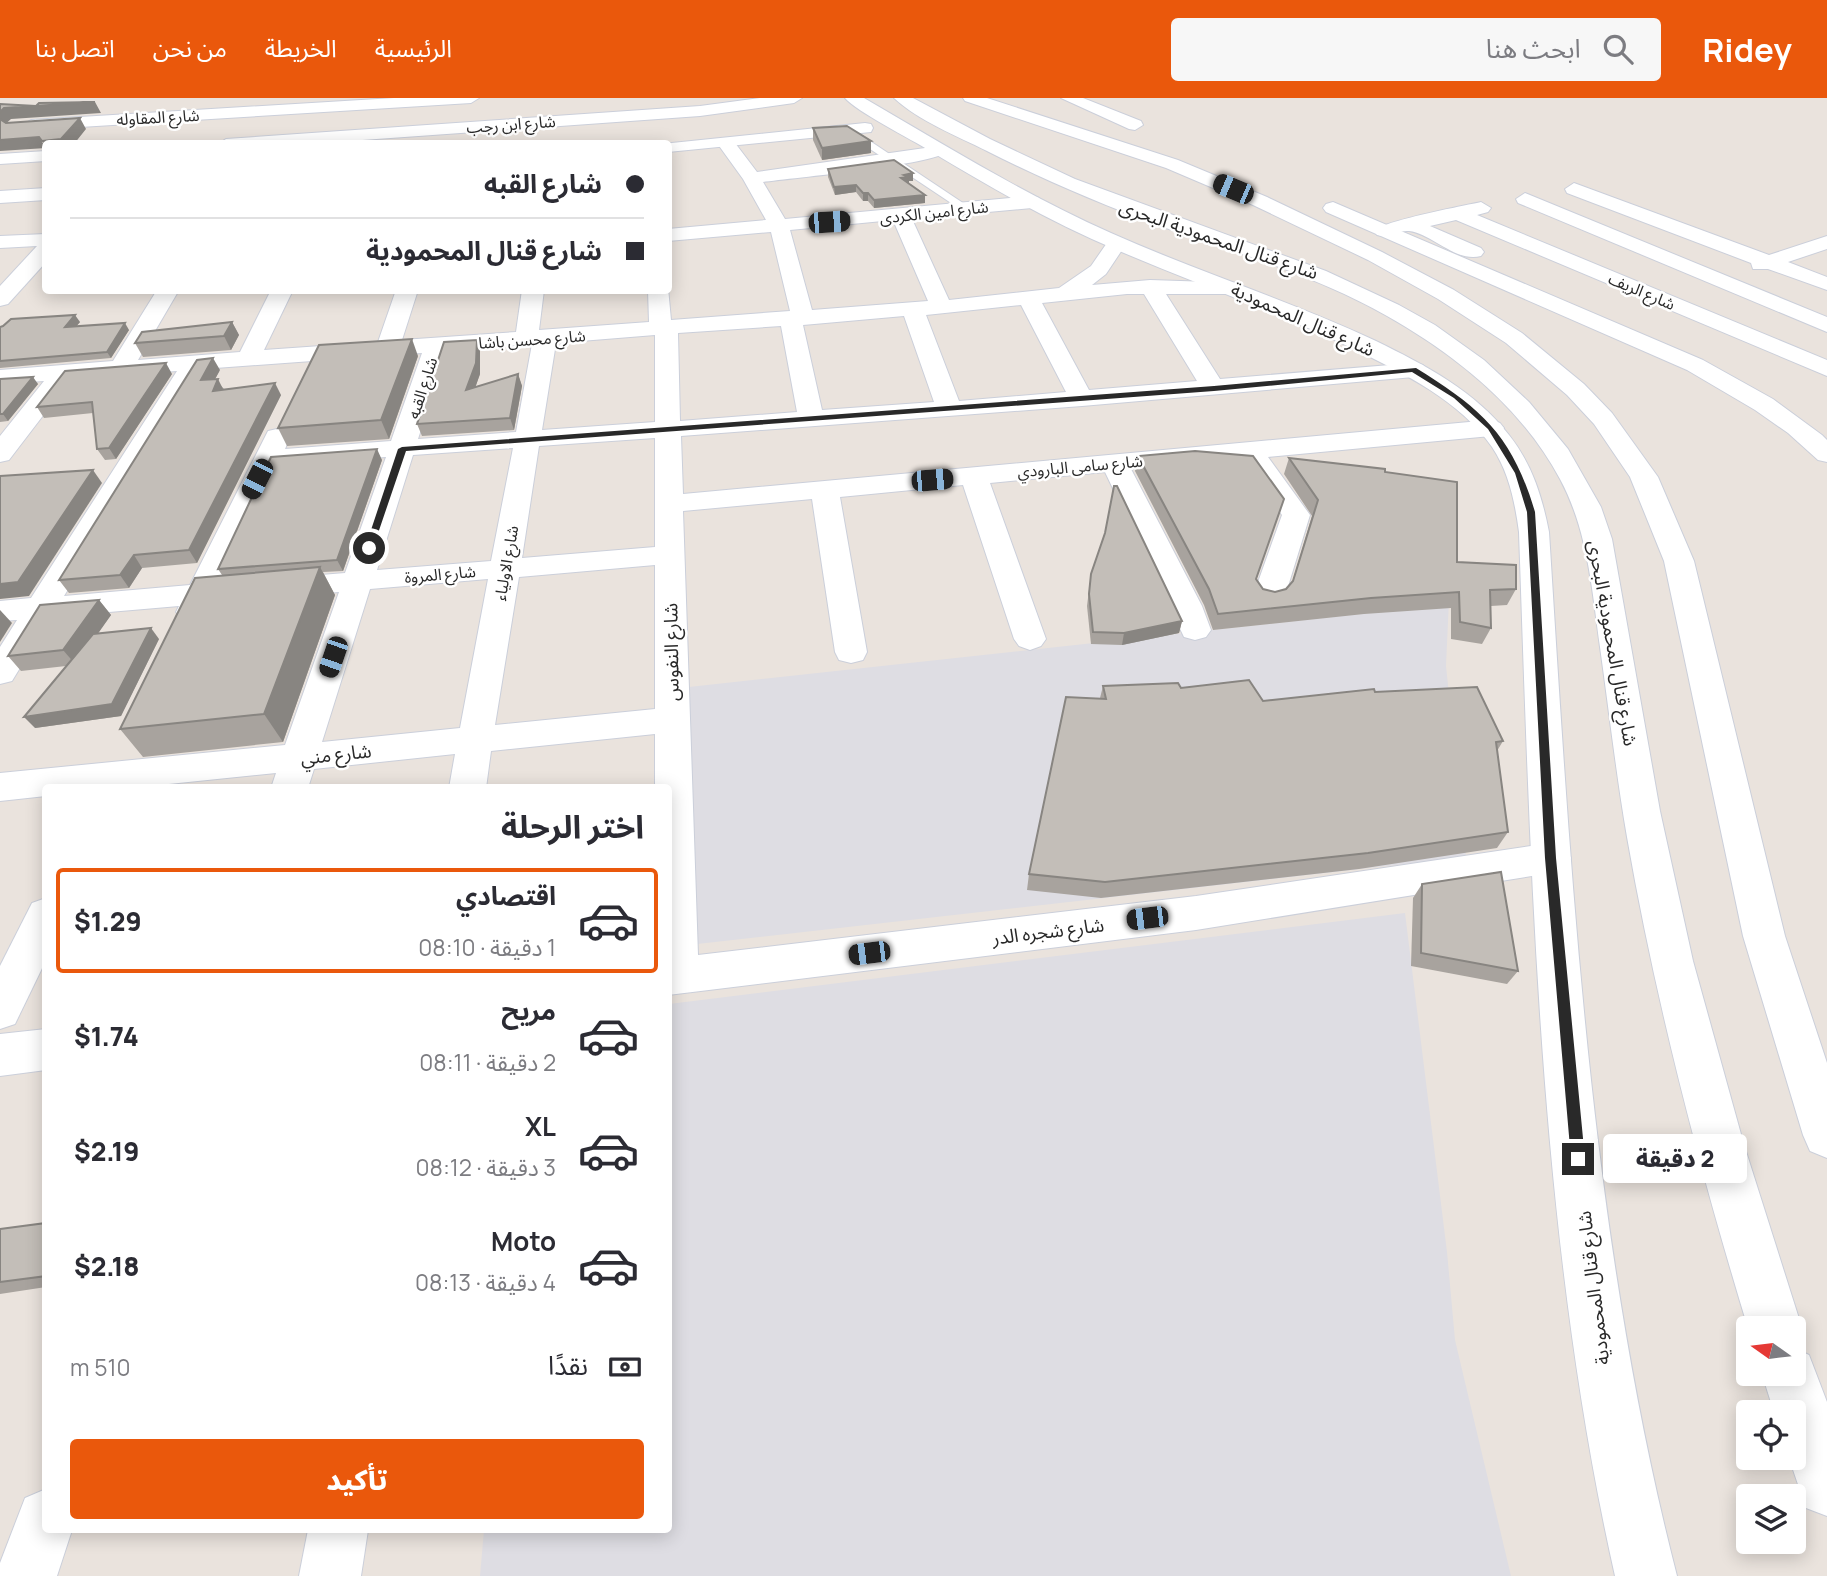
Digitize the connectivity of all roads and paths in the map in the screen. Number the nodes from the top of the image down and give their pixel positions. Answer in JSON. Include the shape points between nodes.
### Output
{"nodes":[{"id":1,"x":471,"y":98,"type":"edge"},
{"id":2,"x":794,"y":98,"type":"edge"},
{"id":3,"x":1069,"y":98,"type":"edge"},
{"id":4,"x":976,"y":100,"type":"edge"},
{"id":5,"x":350,"y":102,"type":"edge"},
{"id":6,"x":726,"y":103,"type":"edge"},
{"id":7,"x":670,"y":106,"type":"edge"},
{"id":8,"x":42,"y":109,"type":"edge"},
{"id":9,"x":897,"y":111,"type":"edge"},
{"id":10,"x":850,"y":114,"type":"edge"},
{"id":11,"x":1154,"y":133,"type":"dead end"},
{"id":12,"x":938,"y":135,"type":"junction"},
{"id":13,"x":333,"y":140,"type":"edge"},
{"id":14,"x":726,"y":143,"type":"junction"},
{"id":15,"x":674,"y":147,"type":"edge"},
{"id":16,"x":42,"y":156,"type":"edge"},
{"id":17,"x":0,"y":159,"type":"edge"},
{"id":18,"x":889,"y":160,"type":"junction"},
{"id":19,"x":1014,"y":160,"type":"junction"},
{"id":20,"x":1115,"y":162,"type":"dead end"},
{"id":21,"x":836,"y":168,"type":"junction"},
{"id":22,"x":1082,"y":171,"type":"dead end"},
{"id":23,"x":1148,"y":177,"type":"dead end"},
{"id":24,"x":752,"y":178,"type":"junction"},
{"id":25,"x":852,"y":183,"type":"edge"},
{"id":26,"x":1126,"y":188,"type":"dead end"},
{"id":27,"x":42,"y":194,"type":"edge"},
{"id":28,"x":0,"y":197,"type":"edge"},
{"id":29,"x":866,"y":200,"type":"edge"},
{"id":30,"x":1032,"y":202,"type":"junction"},
{"id":31,"x":1511,"y":202,"type":"junction"},
{"id":32,"x":967,"y":209,"type":"junction"},
{"id":33,"x":1309,"y":210,"type":"junction"},
{"id":34,"x":1456,"y":213,"type":"junction"},
{"id":35,"x":901,"y":216,"type":"junction"},
{"id":36,"x":878,"y":218,"type":"junction"},
{"id":37,"x":1409,"y":224,"type":"junction"},
{"id":38,"x":779,"y":226,"type":"junction"},
{"id":39,"x":1384,"y":231,"type":"junction"},
{"id":40,"x":672,"y":235,"type":"edge"},
{"id":41,"x":42,"y":240,"type":"edge"},
{"id":42,"x":0,"y":242,"type":"edge"},
{"id":43,"x":1827,"y":242,"type":"edge"},
{"id":44,"x":1116,"y":243,"type":"junction"},
{"id":45,"x":1474,"y":252,"type":"dead end"},
{"id":46,"x":42,"y":253,"type":"edge"},
{"id":47,"x":1268,"y":254,"type":"junction"},
{"id":48,"x":1769,"y":262,"type":"junction"},
{"id":49,"x":1717,"y":279,"type":"junction"},
{"id":50,"x":1827,"y":284,"type":"edge"},
{"id":51,"x":1150,"y":286,"type":"junction"},
{"id":52,"x":1233,"y":288,"type":"junction"},
{"id":53,"x":166,"y":294,"type":"edge"},
{"id":54,"x":280,"y":294,"type":"edge"},
{"id":55,"x":406,"y":294,"type":"edge"},
{"id":56,"x":533,"y":294,"type":"edge"},
{"id":57,"x":659,"y":294,"type":"edge"},
{"id":58,"x":1063,"y":295,"type":"junction"},
{"id":59,"x":2,"y":296,"type":"edge"},
{"id":60,"x":1028,"y":298,"type":"junction"},
{"id":61,"x":1658,"y":298,"type":"junction"},
{"id":62,"x":941,"y":307,"type":"junction"},
{"id":63,"x":914,"y":309,"type":"junction"},
{"id":64,"x":1403,"y":316,"type":"junction"},
{"id":65,"x":797,"y":318,"type":"junction"},
{"id":66,"x":1827,"y":325,"type":"edge"},
{"id":67,"x":663,"y":329,"type":"junction"},
{"id":68,"x":536,"y":339,"type":"junction"},
{"id":69,"x":436,"y":346,"type":"junction"},
{"id":70,"x":387,"y":350,"type":"junction"},
{"id":71,"x":248,"y":360,"type":"junction"},
{"id":72,"x":194,"y":365,"type":"junction"},
{"id":73,"x":120,"y":369,"type":"junction"},
{"id":74,"x":1827,"y":369,"type":"edge"},
{"id":75,"x":1414,"y":370,"type":"junction"},
{"id":76,"x":63,"y":373,"type":"junction"},
{"id":77,"x":0,"y":377,"type":"edge"},
{"id":78,"x":1214,"y":388,"type":"junction"},
{"id":79,"x":1082,"y":399,"type":"junction"},
{"id":80,"x":949,"y":409,"type":"junction"},
{"id":81,"x":289,"y":413,"type":"edge"},
{"id":82,"x":811,"y":419,"type":"junction"},
{"id":83,"x":1491,"y":428,"type":"junction"},
{"id":84,"x":668,"y":430,"type":"junction"},
{"id":85,"x":527,"y":440,"type":"junction"},
{"id":86,"x":402,"y":449,"type":"junction"},
{"id":87,"x":1825,"y":449,"type":"edge"},
{"id":88,"x":1251,"y":451,"type":"junction"},
{"id":89,"x":0,"y":454,"type":"edge"},
{"id":90,"x":267,"y":458,"type":"junction"},
{"id":91,"x":1114,"y":463,"type":"junction"},
{"id":92,"x":974,"y":476,"type":"junction"},
{"id":93,"x":825,"y":490,"type":"junction"},
{"id":94,"x":669,"y":504,"type":"junction"},
{"id":95,"x":670,"y":555,"type":"junction"},
{"id":96,"x":505,"y":569,"type":"junction"},
{"id":97,"x":358,"y":581,"type":"junction"},
{"id":98,"x":200,"y":594,"type":"junction"},
{"id":99,"x":1269,"y":596,"type":"edge"},
{"id":100,"x":41,"y":607,"type":"junction"},
{"id":101,"x":0,"y":611,"type":"edge"},
{"id":102,"x":1195,"y":630,"type":"dead end"},
{"id":103,"x":1030,"y":639,"type":"dead end"},
{"id":104,"x":177,"y":643,"type":"edge"},
{"id":105,"x":851,"y":652,"type":"dead end"},
{"id":106,"x":0,"y":673,"type":"edge"},
{"id":107,"x":672,"y":720,"type":"junction"},
{"id":108,"x":475,"y":740,"type":"junction"},
{"id":109,"x":115,"y":771,"type":"edge"},
{"id":110,"x":294,"y":772,"type":"edge"},
{"id":111,"x":468,"y":784,"type":"edge"},
{"id":112,"x":0,"y":787,"type":"edge"},
{"id":113,"x":1551,"y":858,"type":"junction"},
{"id":114,"x":42,"y":923,"type":"edge"},
{"id":115,"x":673,"y":977,"type":"edge"},
{"id":116,"x":0,"y":1010,"type":"edge"},
{"id":117,"x":42,"y":1050,"type":"edge"},
{"id":118,"x":0,"y":1055,"type":"edge"},
{"id":119,"x":1827,"y":1135,"type":"edge"},
{"id":120,"x":1771,"y":1316,"type":"edge"},
{"id":121,"x":1794,"y":1386,"type":"edge"},
{"id":122,"x":1827,"y":1487,"type":"edge"},
{"id":123,"x":42,"y":1530,"type":"edge"},
{"id":124,"x":337,"y":1533,"type":"edge"},
{"id":125,"x":26,"y":1576,"type":"edge"},
{"id":126,"x":330,"y":1576,"type":"edge"},
{"id":127,"x":1646,"y":1576,"type":"edge"}],
"edges":[{"from":1,"to":5,"type":"street","name":"شارع المقاوله"},
{"from":2,"to":6,"type":"street","name":"شارع ابن رجب"},
{"from":3,"to":11,"type":"street"},
{"from":4,"to":20,"type":"street"},
{"from":4,"to":33,"type":"street"},
{"from":5,"to":8,"type":"street","name":"شارع المقاوله","via":[[12,126]]},
{"from":5,"to":13,"type":"street"},
{"from":6,"to":7,"type":"street","name":"شارع ابن رجب"},
{"from":7,"to":13,"type":"street","name":"شارع ابن رجب"},
{"from":7,"to":15,"type":"street"},
{"from":9,"to":10,"type":"street","name":"شارع قنال المحمودية"},
{"from":9,"to":12,"type":"street","name":"شارع قنال المحمودية"},
{"from":10,"to":14,"type":"street"},
{"from":10,"to":18,"type":"lane"},
{"from":12,"to":18,"type":"street"},
{"from":12,"to":19,"type":"street","name":"شارع قنال المحمودية البحرى"},
{"from":12,"to":22,"type":"street"},
{"from":12,"to":30,"type":"street","name":"شارع قنال المحمودية"},
{"from":14,"to":15,"type":"street"},
{"from":14,"to":24,"type":"street"},
{"from":16,"to":17,"type":"street"},
{"from":18,"to":21,"type":"street"},
{"from":18,"to":32,"type":"lane"},
{"from":19,"to":30,"type":"street"},
{"from":19,"to":47,"type":"street","name":"شارع قنال المحمودية البحرى","via":[[1128,208]]},
{"from":21,"to":24,"type":"street"},
{"from":21,"to":25,"type":"street"},
{"from":23,"to":33,"type":"street","via":[[1235,204]]},
{"from":24,"to":38,"type":"street"},
{"from":26,"to":47,"type":"street","via":[[1234,234]]},
{"from":27,"to":28,"type":"street"},
{"from":29,"to":36,"type":"street"},
{"from":30,"to":32,"type":"street","name":"شارع امين الكردى"},
{"from":30,"to":44,"type":"street","name":"شارع قنال المحمودية"},
{"from":31,"to":34,"type":"street"},
{"from":31,"to":48,"type":"street","via":[[1571,189]]},
{"from":31,"to":49,"type":"street"},
{"from":32,"to":35,"type":"street","name":"شارع امين الكردى"},
{"from":33,"to":39,"type":"street"},
{"from":33,"to":119,"type":"street","via":[[1511,335],[1602,418],[1649,485],[1682,572],[1764,936]]},
{"from":34,"to":37,"type":"street"},
{"from":34,"to":61,"type":"street","name":"شارع الريف"},
{"from":35,"to":36,"type":"street","name":"شارع امين الكردى"},
{"from":35,"to":62,"type":"street"},
{"from":36,"to":38,"type":"street","name":"شارع امين الكردى"},
{"from":37,"to":39,"type":"street"},
{"from":37,"to":45,"type":"street"},
{"from":38,"to":40,"type":"street","name":"شارع امين الكردى"},
{"from":38,"to":65,"type":"street"},
{"from":39,"to":87,"type":"street","via":[[1695,365],[1751,396]]},
{"from":41,"to":42,"type":"street"},
{"from":43,"to":48,"type":"street"},
{"from":44,"to":52,"type":"street","name":"شارع قنال المحمودية"},
{"from":44,"to":58,"type":"street","name":"شارع محسن باشا","via":[[1099,270]]},
{"from":46,"to":59,"type":"street"},
{"from":47,"to":64,"type":"street","name":"شارع قنال المحمودية البحرى"},
{"from":48,"to":49,"type":"street"},
{"from":48,"to":50,"type":"street"},
{"from":49,"to":61,"type":"street"},
{"from":49,"to":66,"type":"street"},
{"from":51,"to":52,"type":"street","name":"شارع محسن باشا"},
{"from":51,"to":58,"type":"street","name":"شارع محسن باشا"},
{"from":51,"to":78,"type":"street"},
{"from":52,"to":64,"type":"street"},
{"from":52,"to":75,"type":"street","name":"شارع قنال المحمودية"},
{"from":53,"to":73,"type":"street"},
{"from":54,"to":71,"type":"street"},
{"from":55,"to":70,"type":"street"},
{"from":56,"to":68,"type":"street","name":"شارع الاولياء"},
{"from":57,"to":67,"type":"street","name":"شارع النفوس"},
{"from":58,"to":60,"type":"street","name":"شارع محسن باشا"},
{"from":60,"to":62,"type":"street","name":"شارع محسن باشا"},
{"from":60,"to":79,"type":"street"},
{"from":61,"to":74,"type":"street","name":"شارع الريف"},
{"from":62,"to":63,"type":"street","name":"شارع محسن باشا"},
{"from":63,"to":65,"type":"street","name":"شارع محسن باشا"},
{"from":63,"to":80,"type":"street"},
{"from":64,"to":120,"type":"street","name":"شارع قنال المحمودية البحرى","via":[[1456,350],[1513,400],[1569,470],[1588,510],[1603,564],[1635,778],[1690,1043]]},
{"from":65,"to":67,"type":"street","name":"شارع محسن باشا"},
{"from":65,"to":82,"type":"street"},
{"from":67,"to":68,"type":"street","name":"شارع محسن باشا"},
{"from":67,"to":84,"type":"street","name":"شارع النفوس"},
{"from":68,"to":69,"type":"street","name":"شارع محسن باشا"},
{"from":68,"to":85,"type":"street","name":"شارع الاولياء"},
{"from":69,"to":70,"type":"street","name":"شارع محسن باشا"},
{"from":69,"to":86,"type":"street","name":"شارع القبه"},
{"from":70,"to":71,"type":"street","name":"شارع محسن باشا","via":[[310,367]]},
{"from":71,"to":72,"type":"street","name":"شارع محسن باشا"},
{"from":72,"to":73,"type":"street","name":"شارع محسن باشا"},
{"from":72,"to":100,"type":"street","via":[[114,471]]},
{"from":73,"to":76,"type":"street","name":"شارع محسن باشا"},
{"from":75,"to":78,"type":"street"},
{"from":75,"to":83,"type":"street","name":"شارع قنال المحمودية","via":[[1457,397]]},
{"from":76,"to":77,"type":"street","name":"شارع محسن باشا"},
{"from":76,"to":89,"type":"street"},
{"from":78,"to":79,"type":"street"},
{"from":79,"to":80,"type":"street"},
{"from":80,"to":82,"type":"street"},
{"from":81,"to":90,"type":"street"},
{"from":82,"to":84,"type":"street"},
{"from":83,"to":88,"type":"street","name":"شارع سامى البارودي"},
{"from":83,"to":113,"type":"street","name":"شارع قنال المحمودية","via":[[1520,473],[1532,522]]},
{"from":84,"to":85,"type":"street"},
{"from":84,"to":94,"type":"street","name":"شارع النفوس"},
{"from":85,"to":86,"type":"street"},
{"from":85,"to":96,"type":"street","name":"شارع الاولياء"},
{"from":86,"to":90,"type":"street"},
{"from":86,"to":97,"type":"street","name":"شارع القبه"},
{"from":88,"to":91,"type":"street","name":"شارع سامى البارودي"},
{"from":88,"to":99,"type":"street","via":[[1296,515]]},
{"from":90,"to":98,"type":"street"},
{"from":91,"to":92,"type":"street","name":"شارع سامى البارودي"},
{"from":91,"to":102,"type":"street"},
{"from":92,"to":93,"type":"street","name":"شارع سامى البارودي"},
{"from":92,"to":103,"type":"street"},
{"from":93,"to":94,"type":"street","name":"شارع سامى البارودي"},
{"from":93,"to":105,"type":"street"},
{"from":94,"to":95,"type":"street","name":"شارع النفوس"},
{"from":95,"to":96,"type":"street","name":"شارع المروة"},
{"from":95,"to":107,"type":"street","name":"شارع النفوس"},
{"from":96,"to":97,"type":"street","name":"شارع المروة"},
{"from":96,"to":108,"type":"street","name":"شارع الاولياء"},
{"from":97,"to":98,"type":"street","name":"شارع المروة"},
{"from":97,"to":110,"type":"street","name":"شارع القبه"},
{"from":98,"to":100,"type":"street","name":"شارع المروة"},
{"from":98,"to":104,"type":"street"},
{"from":100,"to":101,"type":"street","name":"شارع المروة"},
{"from":100,"to":106,"type":"street"},
{"from":107,"to":108,"type":"street","name":"شارع مني"},
{"from":107,"to":115,"type":"street","name":"شارع النفوس"},
{"from":108,"to":110,"type":"street","name":"شارع مني"},
{"from":108,"to":111,"type":"street","name":"شارع الاولياء"},
{"from":109,"to":110,"type":"street","name":"شارع مني"},
{"from":109,"to":112,"type":"street","name":"شارع مني"},
{"from":113,"to":115,"type":"street","name":"شارع شجره الدر","via":[[1196,912]]},
{"from":113,"to":127,"type":"street","name":"شارع قنال المحمودية","via":[[1593,1304],[1619,1458]]},
{"from":114,"to":116,"type":"street"},
{"from":117,"to":118,"type":"street"},
{"from":121,"to":122,"type":"street"},
{"from":123,"to":125,"type":"street"},
{"from":124,"to":126,"type":"street"}]}
